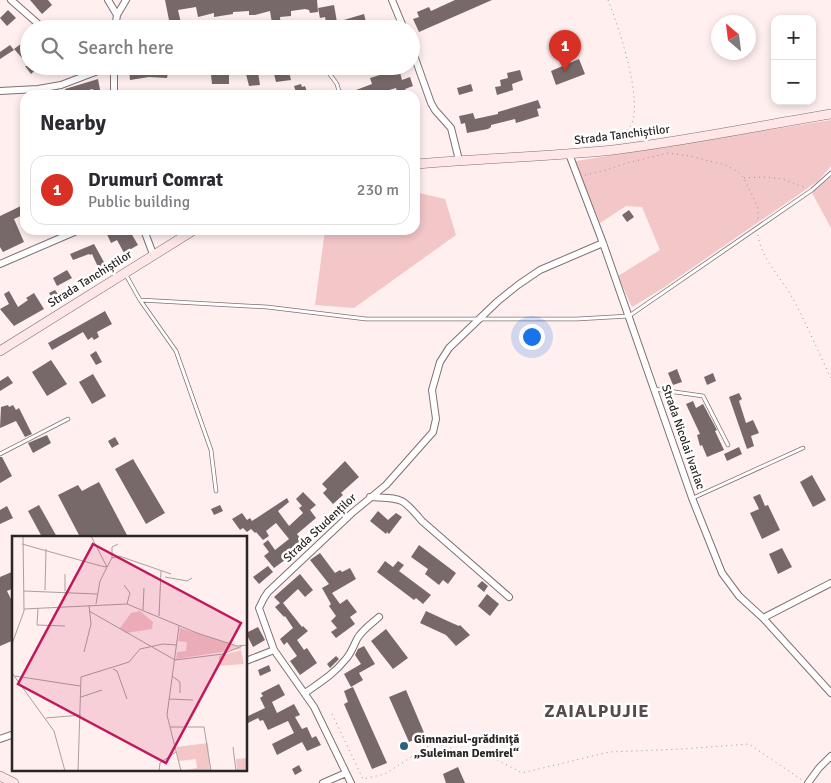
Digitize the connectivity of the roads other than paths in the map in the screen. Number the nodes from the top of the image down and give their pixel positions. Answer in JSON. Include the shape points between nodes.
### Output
{"nodes":[{"id":1,"x":11,"y":0,"type":"edge"},
{"id":2,"x":108,"y":0,"type":"edge"},
{"id":3,"x":126,"y":0,"type":"edge"},
{"id":4,"x":392,"y":0,"type":"edge"},
{"id":5,"x":116,"y":15,"type":"junction"},
{"id":6,"x":34,"y":20,"type":"edge"},
{"id":7,"x":116,"y":20,"type":"edge"},
{"id":8,"x":400,"y":20,"type":"edge"},
{"id":9,"x":420,"y":72,"type":"edge"},
{"id":10,"x":88,"y":75,"type":"edge"},
{"id":11,"x":113,"y":75,"type":"edge"},
{"id":12,"x":330,"y":75,"type":"edge"},
{"id":13,"x":114,"y":90,"type":"edge"},
{"id":14,"x":339,"y":90,"type":"edge"},
{"id":15,"x":0,"y":91,"type":"edge"},
{"id":16,"x":831,"y":114,"type":"edge"},
{"id":17,"x":569,"y":154,"type":"junction"},
{"id":18,"x":459,"y":160,"type":"junction"},
{"id":19,"x":420,"y":164,"type":"edge"},
{"id":20,"x":831,"y":173,"type":"edge"},
{"id":21,"x":67,"y":235,"type":"edge"},
{"id":22,"x":146,"y":235,"type":"edge"},
{"id":23,"x":185,"y":235,"type":"edge"},
{"id":24,"x":603,"y":243,"type":"junction"},
{"id":25,"x":153,"y":254,"type":"junction"},
{"id":26,"x":0,"y":264,"type":"edge"},
{"id":27,"x":125,"y":272,"type":"junction"},
{"id":28,"x":140,"y":300,"type":"junction"},
{"id":29,"x":629,"y":316,"type":"junction"},
{"id":30,"x":481,"y":318,"type":"junction"},
{"id":31,"x":0,"y":351,"type":"edge"},
{"id":32,"x":654,"y":388,"type":"junction"},
{"id":33,"x":68,"y":420,"type":"dead end"},
{"id":34,"x":728,"y":445,"type":"dead end"},
{"id":35,"x":803,"y":448,"type":"dead end"},
{"id":36,"x":0,"y":454,"type":"edge"},
{"id":37,"x":216,"y":491,"type":"dead end"},
{"id":38,"x":370,"y":497,"type":"junction"},
{"id":39,"x":692,"y":498,"type":"junction"},
{"id":40,"x":831,"y":583,"type":"edge"},
{"id":41,"x":509,"y":597,"type":"dead end"},
{"id":42,"x":379,"y":617,"type":"dead end"},
{"id":43,"x":763,"y":618,"type":"junction"},
{"id":44,"x":274,"y":650,"type":"junction"},
{"id":45,"x":248,"y":660,"type":"edge"},
{"id":46,"x":305,"y":693,"type":"junction"},
{"id":47,"x":831,"y":693,"type":"edge"},
{"id":48,"x":12,"y":735,"type":"edge"},
{"id":49,"x":0,"y":739,"type":"edge"},
{"id":50,"x":831,"y":756,"type":"edge"},
{"id":51,"x":346,"y":773,"type":"junction"},
{"id":52,"x":0,"y":776,"type":"edge"},
{"id":53,"x":14,"y":783,"type":"edge"},
{"id":54,"x":323,"y":783,"type":"edge"},
{"id":55,"x":351,"y":783,"type":"edge"},
{"id":56,"x":807,"y":783,"type":"edge"}],
"edges":[{"from":1,"to":6,"type":"street"},
{"from":2,"to":5,"type":"street"},
{"from":3,"to":5,"type":"street"},
{"from":4,"to":8,"type":"street"},
{"from":5,"to":7,"type":"street"},
{"from":9,"to":18,"type":"street","via":[[431,103],[451,128]]},
{"from":10,"to":15,"type":"street","via":[[61,85]]},
{"from":11,"to":13,"type":"street"},
{"from":12,"to":14,"type":"lane"},
{"from":16,"to":17,"type":"street","name":"Strada Tanchiștilor","via":[[662,143]]},
{"from":17,"to":18,"type":"street","name":"Strada Tanchiștilor"},
{"from":17,"to":24,"type":"street","name":"Strada Nicolai Ivarlac"},
{"from":18,"to":19,"type":"street","name":"Strada Tanchiștilor"},
{"from":20,"to":29,"type":"lane","via":[[812,190]]},
{"from":21,"to":26,"type":"street"},
{"from":22,"to":25,"type":"street"},
{"from":23,"to":25,"type":"street","name":"Strada Tanchiștilor"},
{"from":24,"to":29,"type":"street","name":"Strada Nicolai Ivarlac"},
{"from":24,"to":30,"type":"street","via":[[540,270]]},
{"from":25,"to":27,"type":"street","name":"Strada Tanchiștilor"},
{"from":27,"to":28,"type":"lane"},
{"from":27,"to":31,"type":"street","name":"Strada Tanchiștilor"},
{"from":28,"to":30,"type":"lane","via":[[267,307],[366,320]]},
{"from":28,"to":37,"type":"lane","via":[[176,351],[211,450]]},
{"from":29,"to":30,"type":"lane"},
{"from":29,"to":32,"type":"street","name":"Strada Nicolai Ivarlac"},
{"from":30,"to":38,"type":"street","via":[[449,348],[440,362],[432,390],[436,419],[433,432],[399,472]]},
{"from":32,"to":34,"type":"lane","via":[[703,396]]},
{"from":32,"to":39,"type":"street","name":"Strada Nicolai Ivarlac"},
{"from":33,"to":36,"type":"lane"},
{"from":35,"to":39,"type":"lane"},
{"from":38,"to":41,"type":"street","name":"Strada Studenților","via":[[401,500]]},
{"from":38,"to":44,"type":"street","name":"Strada Studenților","via":[[264,598],[260,614]]},
{"from":39,"to":43,"type":"street","name":"Strada Nicolai Ivarlac","via":[[722,573],[739,596]]},
{"from":40,"to":43,"type":"street"},
{"from":42,"to":46,"type":"street","via":[[357,638],[344,662]]},
{"from":43,"to":47,"type":"street","name":"Strada Nicolai Ivarlac"},
{"from":44,"to":45,"type":"street"},
{"from":44,"to":46,"type":"street","name":"Strada Studenților"},
{"from":46,"to":51,"type":"street","name":"Strada Studenților"},
{"from":48,"to":49,"type":"street"},
{"from":50,"to":56,"type":"street"},
{"from":51,"to":54,"type":"street"},
{"from":51,"to":55,"type":"street","name":"Strada Studenților"},
{"from":52,"to":53,"type":"street"}]}
